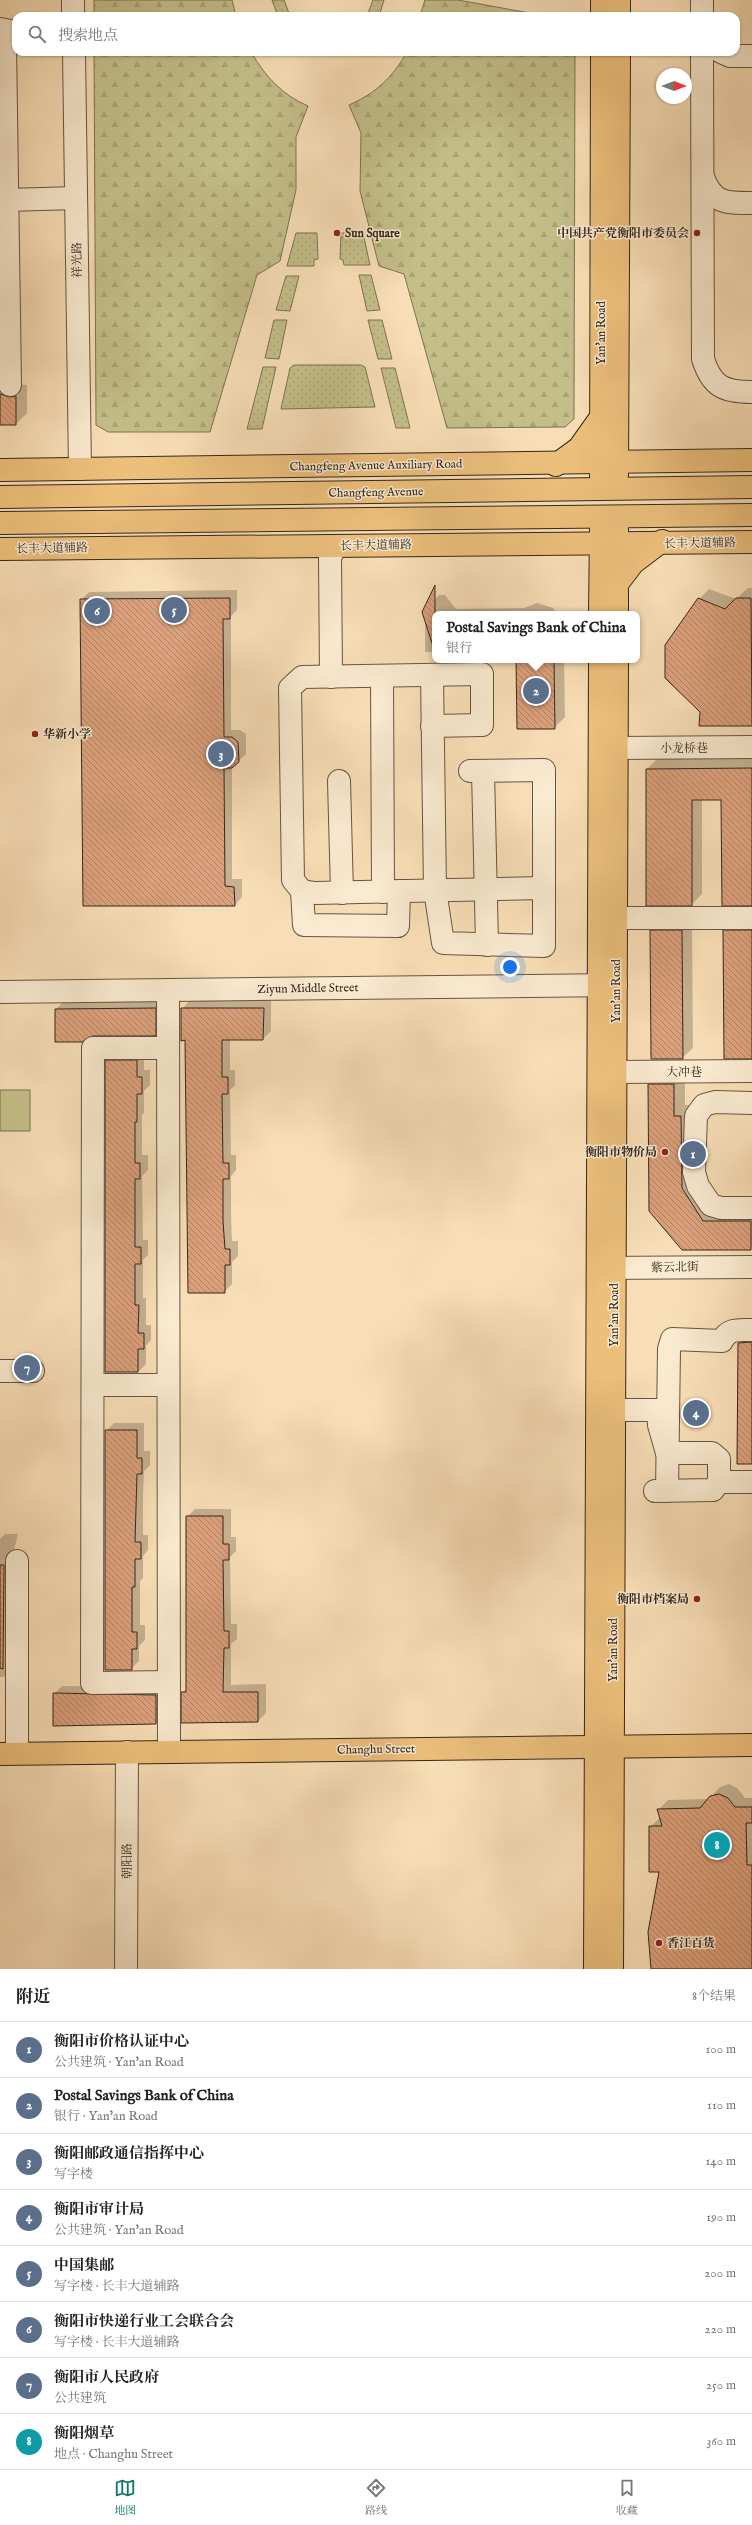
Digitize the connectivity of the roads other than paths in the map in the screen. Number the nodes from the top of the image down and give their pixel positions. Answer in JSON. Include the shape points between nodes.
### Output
{"nodes":[{"id":1,"x":73,"y":0,"type":"edge"},
{"id":2,"x":602,"y":0,"type":"edge"},
{"id":3,"x":619,"y":0,"type":"edge"},
{"id":4,"x":702,"y":0,"type":"edge"},
{"id":5,"x":73,"y":12,"type":"edge"},
{"id":6,"x":602,"y":12,"type":"edge"},
{"id":7,"x":619,"y":12,"type":"edge"},
{"id":8,"x":702,"y":12,"type":"edge"},
{"id":9,"x":7,"y":35,"type":"edge"},
{"id":10,"x":74,"y":56,"type":"edge"},
{"id":11,"x":602,"y":56,"type":"edge"},
{"id":12,"x":619,"y":56,"type":"edge"},
{"id":13,"x":702,"y":56,"type":"edge"},
{"id":14,"x":740,"y":56,"type":"edge"},
{"id":15,"x":752,"y":56,"type":"edge"},
{"id":16,"x":703,"y":177,"type":"junction"},
{"id":17,"x":76,"y":198,"type":"junction"},
{"id":18,"x":7,"y":200,"type":"junction"},
{"id":19,"x":752,"y":203,"type":"edge"},
{"id":20,"x":10,"y":385,"type":"dead end"},
{"id":21,"x":752,"y":392,"type":"edge"},
{"id":22,"x":609,"y":417,"type":"junction"},
{"id":23,"x":752,"y":460,"type":"edge"},
{"id":24,"x":609,"y":461,"type":"junction"},
{"id":25,"x":686,"y":461,"type":"junction"},
{"id":26,"x":562,"y":462,"type":"junction"},
{"id":27,"x":80,"y":469,"type":"junction"},
{"id":28,"x":0,"y":470,"type":"edge"},
{"id":29,"x":752,"y":488,"type":"edge"},
{"id":30,"x":609,"y":489,"type":"junction"},
{"id":31,"x":510,"y":490,"type":"junction"},
{"id":32,"x":336,"y":493,"type":"junction"},
{"id":33,"x":147,"y":495,"type":"junction"},
{"id":34,"x":34,"y":496,"type":"junction"},
{"id":35,"x":0,"y":497,"type":"edge"},
{"id":36,"x":752,"y":515,"type":"edge"},
{"id":37,"x":709,"y":516,"type":"junction"},
{"id":38,"x":609,"y":517,"type":"junction"},
{"id":39,"x":0,"y":523,"type":"edge"},
{"id":40,"x":336,"y":533,"type":"junction"},
{"id":41,"x":752,"y":542,"type":"edge"},
{"id":42,"x":553,"y":544,"type":"junction"},
{"id":43,"x":609,"y":544,"type":"junction"},
{"id":44,"x":657,"y":544,"type":"junction"},
{"id":45,"x":0,"y":549,"type":"edge"},
{"id":46,"x":609,"y":584,"type":"junction"},
{"id":47,"x":601,"y":611,"type":"edge"},
{"id":48,"x":616,"y":611,"type":"edge"},
{"id":49,"x":600,"y":663,"type":"edge"},
{"id":50,"x":617,"y":663,"type":"edge"},
{"id":51,"x":432,"y":675,"type":"junction"},
{"id":52,"x":382,"y":676,"type":"junction"},
{"id":53,"x":337,"y":677,"type":"junction"},
{"id":54,"x":432,"y":726,"type":"junction"},
{"id":55,"x":752,"y":747,"type":"edge"},
{"id":56,"x":616,"y":748,"type":"junction"},
{"id":57,"x":339,"y":781,"type":"dead end"},
{"id":58,"x":544,"y":888,"type":"junction"},
{"id":59,"x":485,"y":889,"type":"junction"},
{"id":60,"x":435,"y":890,"type":"junction"},
{"id":61,"x":302,"y":891,"type":"junction"},
{"id":62,"x":391,"y":891,"type":"junction"},
{"id":63,"x":342,"y":893,"type":"junction"},
{"id":64,"x":616,"y":918,"type":"junction"},
{"id":65,"x":752,"y":918,"type":"edge"},
{"id":66,"x":486,"y":945,"type":"junction"},
{"id":67,"x":607,"y":985,"type":"junction"},
{"id":68,"x":168,"y":990,"type":"junction"},
{"id":69,"x":0,"y":992,"type":"edge"},
{"id":70,"x":168,"y":1048,"type":"junction"},
{"id":71,"x":752,"y":1071,"type":"edge"},
{"id":72,"x":615,"y":1072,"type":"junction"},
{"id":73,"x":752,"y":1103,"type":"edge"},
{"id":74,"x":752,"y":1208,"type":"edge"},
{"id":75,"x":752,"y":1267,"type":"edge"},
{"id":76,"x":606,"y":1268,"type":"junction"},
{"id":77,"x":752,"y":1330,"type":"edge"},
{"id":78,"x":0,"y":1371,"type":"edge"},
{"id":79,"x":34,"y":1371,"type":"dead end"},
{"id":80,"x":93,"y":1385,"type":"junction"},
{"id":81,"x":168,"y":1386,"type":"junction"},
{"id":82,"x":668,"y":1400,"type":"junction"},
{"id":83,"x":614,"y":1405,"type":"junction"},
{"id":84,"x":667,"y":1453,"type":"junction"},
{"id":85,"x":719,"y":1482,"type":"junction"},
{"id":86,"x":752,"y":1482,"type":"edge"},
{"id":87,"x":17,"y":1561,"type":"dead end"},
{"id":88,"x":169,"y":1682,"type":"junction"},
{"id":89,"x":8,"y":1690,"type":"edge"},
{"id":90,"x":752,"y":1745,"type":"edge"},
{"id":91,"x":169,"y":1752,"type":"junction"},
{"id":92,"x":604,"y":1752,"type":"junction"},
{"id":93,"x":6,"y":1757,"type":"edge"},
{"id":94,"x":752,"y":1757,"type":"edge"},
{"id":95,"x":127,"y":1758,"type":"junction"},
{"id":96,"x":126,"y":1969,"type":"edge"},
{"id":97,"x":595,"y":1969,"type":"edge"},
{"id":98,"x":612,"y":1969,"type":"edge"}],
"edges":[{"from":1,"to":5,"type":"street"},
{"from":2,"to":6,"type":"main road"},
{"from":3,"to":7,"type":"main road"},
{"from":4,"to":8,"type":"street"},
{"from":9,"to":18,"type":"street"},
{"from":10,"to":17,"type":"street","name":"祥光路"},
{"from":11,"to":22,"type":"main road","name":"Yan'an Road"},
{"from":12,"to":22,"type":"main road","name":"Yan'an Road"},
{"from":13,"to":16,"type":"street"},
{"from":14,"to":15,"type":"street"},
{"from":16,"to":19,"type":"street","via":[[708,191],[717,199],[730,203]]},
{"from":16,"to":21,"type":"street","via":[[704,359],[709,376],[720,387],[735,392]]},
{"from":17,"to":18,"type":"street"},
{"from":17,"to":27,"type":"street","name":"祥光路"},
{"from":18,"to":20,"type":"street"},
{"from":22,"to":24,"type":"main road","name":"Yan'an Road"},
{"from":22,"to":25,"type":"main road","via":[[631,447],[655,458]]},
{"from":22,"to":26,"type":"main road"},
{"from":23,"to":25,"type":"main road","name":"Changfeng Avenue Auxiliary Road"},
{"from":24,"to":25,"type":"main road","name":"Changfeng Avenue Auxiliary Road"},
{"from":24,"to":26,"type":"main road","name":"Changfeng Avenue Auxiliary Road"},
{"from":24,"to":30,"type":"main road","name":"Yan'an Road"},
{"from":26,"to":27,"type":"main road","name":"Changfeng Avenue Auxiliary Road"},
{"from":26,"to":31,"type":"main road"},
{"from":27,"to":28,"type":"main road","name":"Changfeng Avenue Auxiliary Road"},
{"from":27,"to":33,"type":"main road"},
{"from":27,"to":34,"type":"main road"},
{"from":29,"to":30,"type":"main road","name":"Changfeng Avenue"},
{"from":30,"to":31,"type":"main road","name":"Changfeng Avenue"},
{"from":30,"to":38,"type":"main road","name":"Yan'an Road"},
{"from":31,"to":32,"type":"main road","name":"Changfeng Avenue"},
{"from":32,"to":33,"type":"main road","name":"Changfeng Avenue"},
{"from":32,"to":40,"type":"main road"},
{"from":33,"to":34,"type":"main road","name":"Changfeng Avenue"},
{"from":34,"to":35,"type":"main road","name":"Changfeng Avenue"},
{"from":36,"to":37,"type":"main road"},
{"from":37,"to":38,"type":"main road"},
{"from":37,"to":44,"type":"main road"},
{"from":38,"to":40,"type":"main road"},
{"from":38,"to":43,"type":"main road","name":"Yan'an Road"},
{"from":39,"to":40,"type":"main road","via":[[282,520]]},
{"from":40,"to":42,"type":"main road","name":"长丰大道辅路","via":[[378,545]]},
{"from":40,"to":45,"type":"main road","name":"长丰大道辅路"},
{"from":40,"to":53,"type":"street","via":[[342,558]]},
{"from":41,"to":44,"type":"main road","name":"长丰大道辅路"},
{"from":42,"to":43,"type":"main road","name":"长丰大道辅路"},
{"from":42,"to":46,"type":"main road","via":[[576,551]]},
{"from":43,"to":44,"type":"main road","name":"长丰大道辅路"},
{"from":43,"to":46,"type":"main road","name":"Yan'an Road"},
{"from":44,"to":46,"type":"main road"},
{"from":46,"to":47,"type":"main road","name":"Yan'an Road"},
{"from":46,"to":48,"type":"main road","name":"Yan'an Road"},
{"from":49,"to":67,"type":"main road","name":"Yan'an Road"},
{"from":50,"to":56,"type":"main road","name":"Yan'an Road"},
{"from":51,"to":52,"type":"street"},
{"from":51,"to":54,"type":"street"},
{"from":51,"to":54,"type":"street","via":[[482,674],[482,725]]},
{"from":52,"to":53,"type":"street"},
{"from":52,"to":62,"type":"street"},
{"from":53,"to":61,"type":"street","via":[[302,678],[290,688],[293,880]]},
{"from":54,"to":60,"type":"street"},
{"from":55,"to":56,"type":"street","name":"小龙桥巷"},
{"from":56,"to":64,"type":"main road","name":"Yan'an Road"},
{"from":57,"to":63,"type":"street"},
{"from":58,"to":59,"type":"street"},
{"from":58,"to":59,"type":"street","via":[[544,770],[477,771]]},
{"from":58,"to":66,"type":"street","via":[[544,946]]},
{"from":59,"to":60,"type":"street"},
{"from":59,"to":66,"type":"street"},
{"from":60,"to":62,"type":"street"},
{"from":60,"to":66,"type":"street","via":[[443,942]]},
{"from":61,"to":62,"type":"street","via":[[304,925],[398,926]]},
{"from":61,"to":63,"type":"street"},
{"from":62,"to":63,"type":"street"},
{"from":64,"to":65,"type":"street"},
{"from":64,"to":67,"type":"main road","name":"Yan'an Road"},
{"from":67,"to":68,"type":"street","name":"Ziyun Middle Street"},
{"from":67,"to":72,"type":"main road","name":"Yan'an Road"},
{"from":67,"to":76,"type":"main road","name":"Yan'an Road"},
{"from":68,"to":69,"type":"street","name":"Ziyun Middle Street"},
{"from":68,"to":70,"type":"street"},
{"from":70,"to":80,"type":"street","via":[[93,1048]]},
{"from":70,"to":81,"type":"street"},
{"from":71,"to":72,"type":"street","name":"大冲巷"},
{"from":72,"to":76,"type":"main road","name":"Yan'an Road"},
{"from":73,"to":74,"type":"street","via":[[715,1102],[704,1105],[696,1116],[694,1172],[698,1186],[711,1205],[721,1208]]},
{"from":75,"to":76,"type":"street","name":"紫云北街"},
{"from":76,"to":83,"type":"main road","name":"Yan'an Road"},
{"from":76,"to":92,"type":"main road","name":"Yan'an Road"},
{"from":77,"to":82,"type":"street","via":[[731,1330],[725,1334],[722,1341],[672,1339],[669,1349]]},
{"from":78,"to":79,"type":"street"},
{"from":80,"to":81,"type":"street"},
{"from":80,"to":88,"type":"street","via":[[92,1683]]},
{"from":81,"to":88,"type":"street"},
{"from":82,"to":83,"type":"street"},
{"from":82,"to":84,"type":"street"},
{"from":83,"to":84,"type":"street","via":[[658,1410],[659,1426]]},
{"from":83,"to":92,"type":"main road","name":"Yan'an Road"},
{"from":84,"to":85,"type":"street","via":[[712,1453],[719,1460]]},
{"from":84,"to":85,"type":"street","via":[[661,1491],[713,1490]]},
{"from":85,"to":86,"type":"street"},
{"from":87,"to":89,"type":"street"},
{"from":88,"to":91,"type":"street"},
{"from":89,"to":93,"type":"street"},
{"from":90,"to":92,"type":"main road","name":"Changhu Street"},
{"from":91,"to":92,"type":"main road","name":"Changhu Street"},
{"from":91,"to":95,"type":"main road","name":"Changhu Street"},
{"from":92,"to":94,"type":"main road","name":"Changhu Street"},
{"from":92,"to":95,"type":"main road","name":"Changhu Street"},
{"from":92,"to":97,"type":"main road","name":"Yan'an Road"},
{"from":92,"to":98,"type":"main road","name":"Yan'an Road"},
{"from":93,"to":95,"type":"main road","name":"Changhu Street"},
{"from":95,"to":96,"type":"street","name":"朝阳路"}]}
